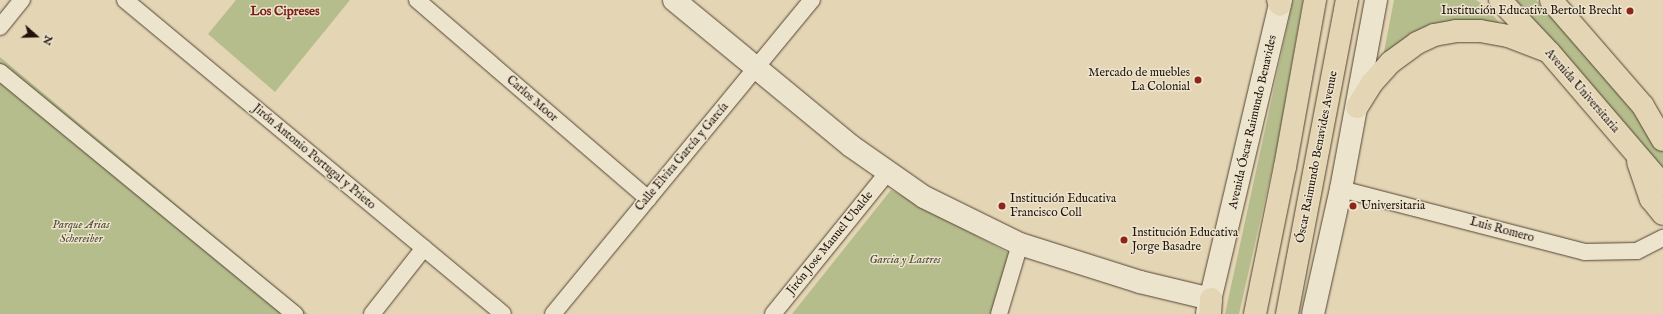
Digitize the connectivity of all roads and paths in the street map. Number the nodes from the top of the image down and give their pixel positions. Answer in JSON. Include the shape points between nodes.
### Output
{"nodes":[{"id":1,"x":22,"y":0,"type":"edge"},
{"id":2,"x":126,"y":0,"type":"edge"},
{"id":3,"x":417,"y":0,"type":"edge"},
{"id":4,"x":674,"y":0,"type":"edge"},
{"id":5,"x":812,"y":0,"type":"edge"},
{"id":6,"x":1315,"y":0,"type":"edge"},
{"id":7,"x":1347,"y":0,"type":"edge"},
{"id":8,"x":1359,"y":0,"type":"edge"},
{"id":9,"x":1376,"y":0,"type":"edge"},
{"id":10,"x":1500,"y":0,"type":"edge"},
{"id":11,"x":1551,"y":0,"type":"edge"},
{"id":12,"x":1281,"y":3,"type":"edge"},
{"id":13,"x":0,"y":27,"type":"edge"},
{"id":14,"x":1372,"y":28,"type":"junction"},
{"id":15,"x":1549,"y":52,"type":"junction"},
{"id":16,"x":756,"y":68,"type":"junction"},
{"id":17,"x":0,"y":72,"type":"edge"},
{"id":18,"x":1643,"y":106,"type":"junction"},
{"id":19,"x":1357,"y":107,"type":"junction"},
{"id":20,"x":1663,"y":118,"type":"edge"},
{"id":21,"x":1663,"y":140,"type":"edge"},
{"id":22,"x":1634,"y":152,"type":"junction"},
{"id":23,"x":887,"y":173,"type":"junction"},
{"id":24,"x":1663,"y":185,"type":"edge"},
{"id":25,"x":1341,"y":189,"type":"junction"},
{"id":26,"x":648,"y":199,"type":"junction"},
{"id":27,"x":1663,"y":214,"type":"edge"},
{"id":28,"x":1663,"y":238,"type":"edge"},
{"id":29,"x":1020,"y":244,"type":"junction"},
{"id":30,"x":424,"y":248,"type":"junction"},
{"id":31,"x":1209,"y":309,"type":"edge"},
{"id":32,"x":295,"y":314,"type":"edge"},
{"id":33,"x":372,"y":314,"type":"edge"},
{"id":34,"x":503,"y":314,"type":"edge"},
{"id":35,"x":553,"y":314,"type":"edge"},
{"id":36,"x":773,"y":314,"type":"edge"},
{"id":37,"x":999,"y":314,"type":"edge"},
{"id":38,"x":1254,"y":314,"type":"edge"},
{"id":39,"x":1286,"y":314,"type":"edge"},
{"id":40,"x":1313,"y":314,"type":"edge"}],
"edges":[{"from":1,"to":13,"type":"street"},
{"from":2,"to":30,"type":"street","name":"Jirón Antonio Portugal y Prieto"},
{"from":3,"to":26,"type":"street","name":"Carlos Moor"},
{"from":4,"to":16,"type":"main road"},
{"from":5,"to":16,"type":"street","name":"Calle Elvira García y García"},
{"from":6,"to":38,"type":"main road","via":[[1285,167]]},
{"from":7,"to":39,"type":"main road","name":"Óscar Raimundo Benavides Avenue"},
{"from":8,"to":14,"type":"main road","via":[[1368,14]]},
{"from":9,"to":14,"type":"main road"},
{"from":10,"to":15,"type":"main road","name":"Avenida Universitaria"},
{"from":11,"to":18,"type":"main road"},
{"from":12,"to":31,"type":"main road","name":"Avenida Óscar Raimundo Benavides"},
{"from":14,"to":19,"type":"main road"},
{"from":15,"to":19,"type":"main road","via":[[1517,39],[1487,32],[1466,30],[1438,33],[1417,42],[1391,62],[1372,83]]},
{"from":15,"to":22,"type":"main road","name":"Avenida Universitaria"},
{"from":16,"to":23,"type":"main road"},
{"from":16,"to":26,"type":"street","name":"Calle Elvira García y García"},
{"from":17,"to":32,"type":"street"},
{"from":18,"to":20,"type":"main road"},
{"from":18,"to":21,"type":"main road"},
{"from":19,"to":25,"type":"main road"},
{"from":22,"to":24,"type":"main road","name":"Avenida Universitaria"},
{"from":22,"to":27,"type":"main road","via":[[1650,199]]},
{"from":23,"to":29,"type":"main road","via":[[924,197]]},
{"from":23,"to":36,"type":"street","name":"Jirón Jose Manuel Ubalde"},
{"from":25,"to":28,"type":"street","name":"Luis Romero","via":[[1585,252],[1637,251]]},
{"from":25,"to":40,"type":"main road"},
{"from":26,"to":35,"type":"street","name":"Calle Elvira García y García"},
{"from":29,"to":31,"type":"main road","via":[[1140,282]]},
{"from":29,"to":37,"type":"street"},
{"from":30,"to":33,"type":"street"},
{"from":30,"to":34,"type":"street","name":"Jirón Antonio Portugal y Prieto"}]}
